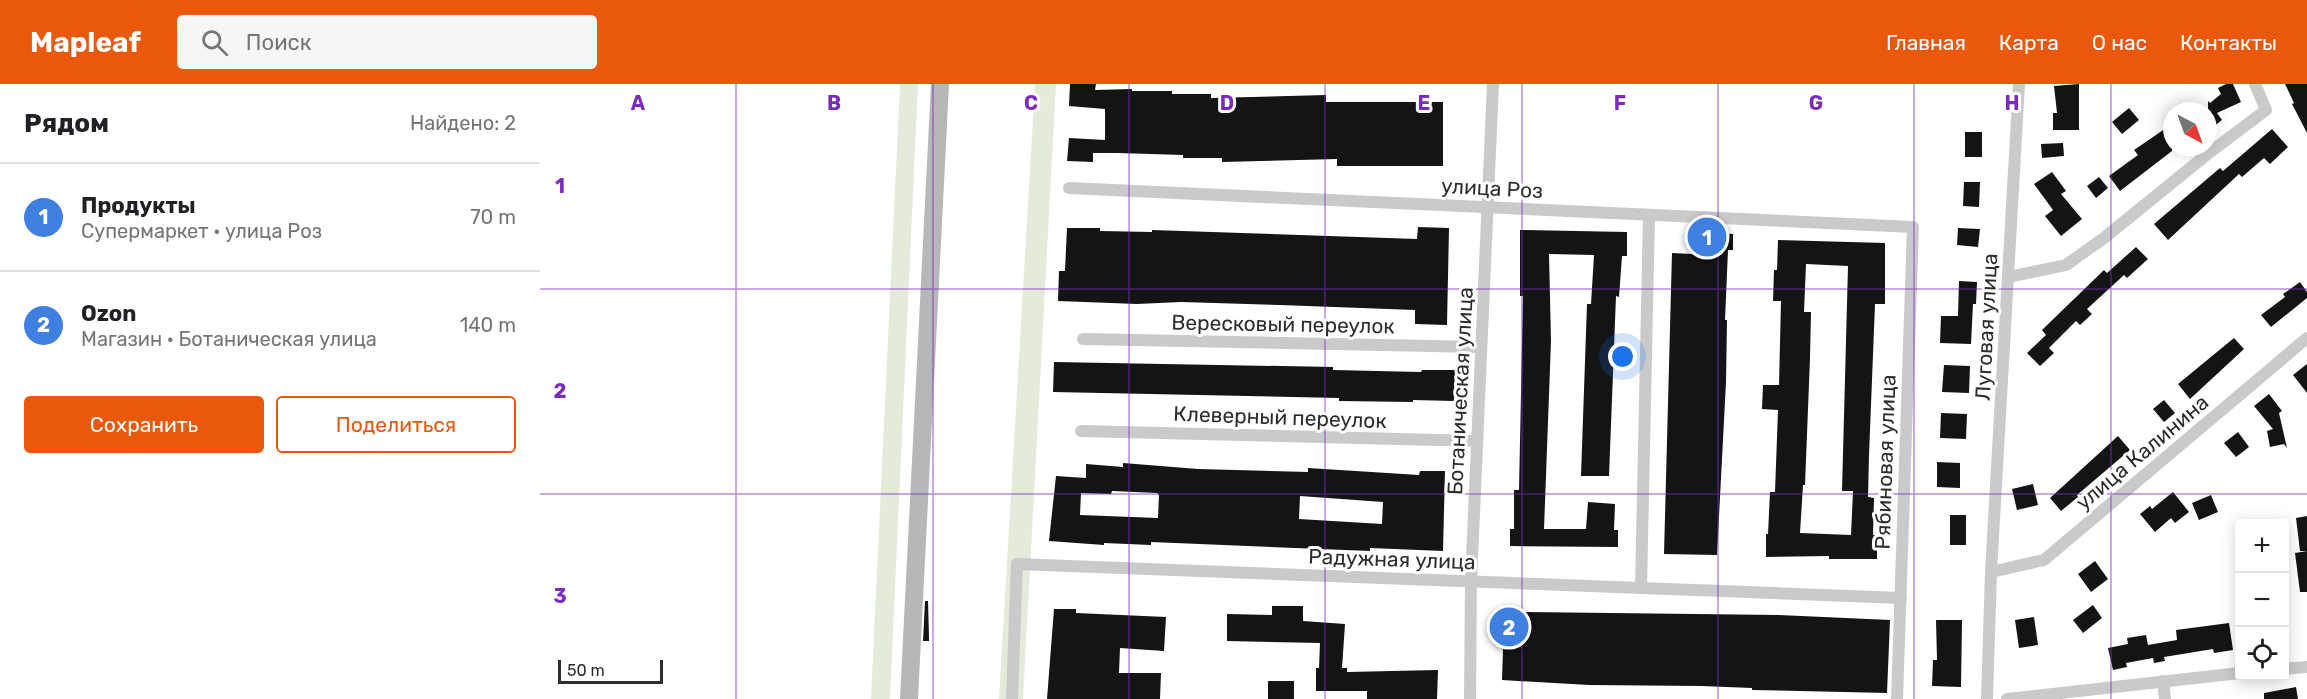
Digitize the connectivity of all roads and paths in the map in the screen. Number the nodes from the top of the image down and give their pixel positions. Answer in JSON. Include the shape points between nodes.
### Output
{"nodes":[{"id":1,"x":940,"y":84,"type":"edge"},
{"id":2,"x":1492,"y":84,"type":"edge"},
{"id":3,"x":2019,"y":84,"type":"edge"},
{"id":4,"x":2255,"y":84,"type":"edge"},
{"id":5,"x":1070,"y":188,"type":"dead end"},
{"id":6,"x":1488,"y":207,"type":"junction"},
{"id":7,"x":1649,"y":214,"type":"junction"},
{"id":8,"x":1912,"y":226,"type":"joint"},
{"id":9,"x":2008,"y":277,"type":"junction"},
{"id":10,"x":2307,"y":338,"type":"edge"},
{"id":11,"x":1083,"y":339,"type":"dead end"},
{"id":12,"x":1481,"y":347,"type":"junction"},
{"id":13,"x":1081,"y":431,"type":"dead end"},
{"id":14,"x":1477,"y":441,"type":"junction"},
{"id":15,"x":1991,"y":572,"type":"junction"},
{"id":16,"x":1471,"y":581,"type":"junction"},
{"id":17,"x":1641,"y":588,"type":"junction"},
{"id":18,"x":1901,"y":598,"type":"junction"},
{"id":19,"x":2307,"y":667,"type":"edge"},
{"id":20,"x":2289,"y":669,"type":"edge"},
{"id":21,"x":2235,"y":674,"type":"edge"},
{"id":22,"x":2163,"y":681,"type":"junction"},
{"id":23,"x":909,"y":699,"type":"edge"},
{"id":24,"x":1012,"y":699,"type":"edge"},
{"id":25,"x":1470,"y":699,"type":"edge"},
{"id":26,"x":1897,"y":699,"type":"edge"},
{"id":27,"x":1987,"y":699,"type":"edge"},
{"id":28,"x":2007,"y":699,"type":"edge"},
{"id":29,"x":2165,"y":699,"type":"edge"}],
"edges":[{"from":1,"to":23,"type":"street"},
{"from":2,"to":6,"type":"street","name":"Ботаническая улица"},
{"from":3,"to":9,"type":"street","name":"Луговая улица"},
{"from":4,"to":9,"type":"street","via":[[2266,110],[2104,238],[2066,265]]},
{"from":5,"to":6,"type":"street","name":"улица Роз"},
{"from":6,"to":7,"type":"street","name":"улица Роз"},
{"from":6,"to":12,"type":"street","name":"Ботаническая улица"},
{"from":7,"to":8,"type":"street","name":"улица Роз"},
{"from":7,"to":17,"type":"street"},
{"from":8,"to":18,"type":"street","name":"Рябиновая улица"},
{"from":9,"to":15,"type":"street","name":"Луговая улица"},
{"from":10,"to":15,"type":"street","name":"улица Калинина","via":[[2044,560]]},
{"from":11,"to":12,"type":"street","name":"Вересковый переулок"},
{"from":12,"to":14,"type":"street","name":"Ботаническая улица"},
{"from":13,"to":14,"type":"street","name":"Клеверный переулок"},
{"from":14,"to":16,"type":"street","name":"Ботаническая улица"},
{"from":15,"to":27,"type":"street","name":"Луговая улица"},
{"from":16,"to":17,"type":"street","name":"Радужная улица"},
{"from":16,"to":24,"type":"street","name":"Радужная улица","via":[[1017,564]]},
{"from":16,"to":25,"type":"street","name":"Ботаническая улица"},
{"from":17,"to":18,"type":"street","name":"Радужная улица"},
{"from":18,"to":26,"type":"street","name":"Рябиновая улица"},
{"from":19,"to":20,"type":"street"},
{"from":21,"to":22,"type":"street"},
{"from":22,"to":28,"type":"street"},
{"from":22,"to":29,"type":"street"}]}
